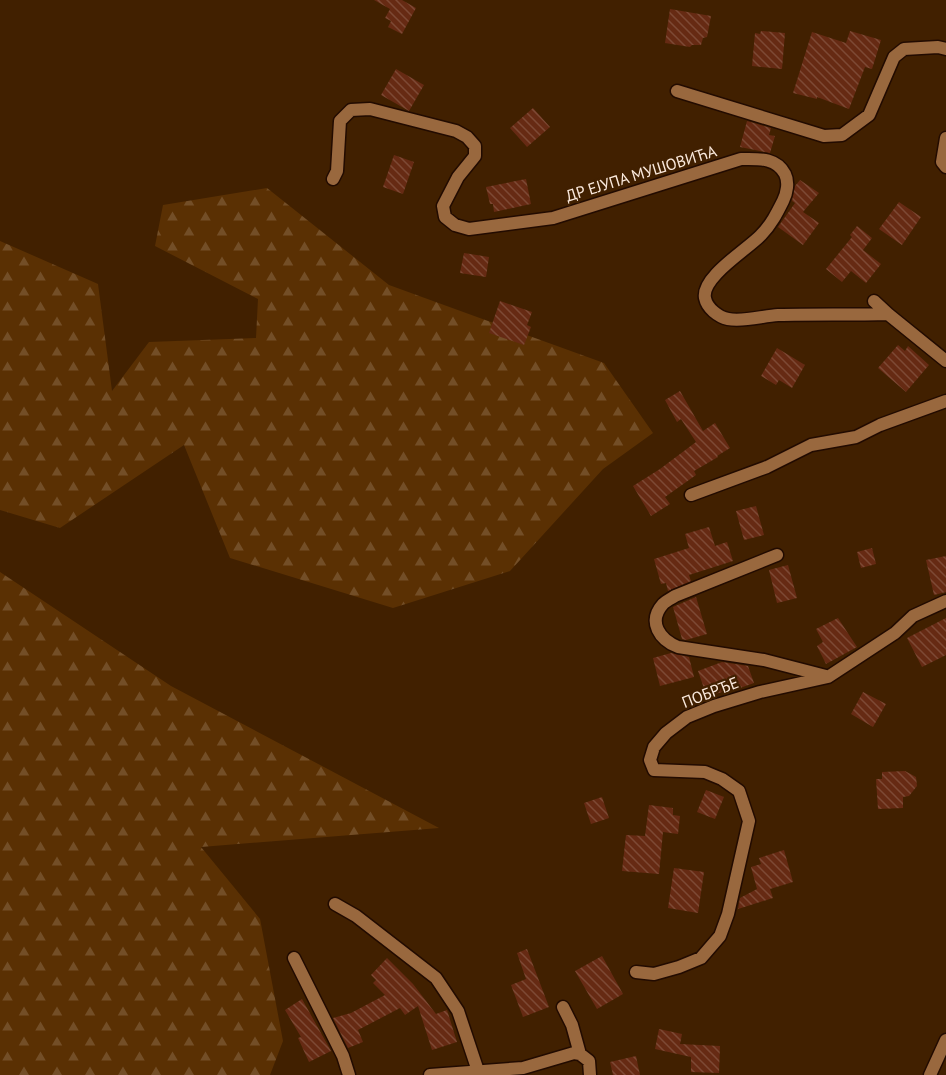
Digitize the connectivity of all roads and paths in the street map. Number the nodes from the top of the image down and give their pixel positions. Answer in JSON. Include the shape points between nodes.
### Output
{"nodes":[{"id":1,"x":946,"y":49,"type":"edge"},
{"id":2,"x":677,"y":91,"type":"dead end"},
{"id":3,"x":946,"y":138,"type":"edge"},
{"id":4,"x":946,"y":167,"type":"edge"},
{"id":5,"x":333,"y":179,"type":"dead end"},
{"id":6,"x":874,"y":301,"type":"dead end"},
{"id":7,"x":888,"y":314,"type":"junction"},
{"id":8,"x":946,"y":361,"type":"edge"},
{"id":9,"x":946,"y":401,"type":"edge"},
{"id":10,"x":691,"y":495,"type":"dead end"},
{"id":11,"x":777,"y":555,"type":"dead end"},
{"id":12,"x":946,"y":601,"type":"edge"},
{"id":13,"x":828,"y":677,"type":"junction"},
{"id":14,"x":334,"y":904,"type":"dead end"},
{"id":15,"x":294,"y":958,"type":"dead end"},
{"id":16,"x":636,"y":972,"type":"dead end"},
{"id":17,"x":563,"y":1007,"type":"dead end"},
{"id":18,"x":946,"y":1040,"type":"edge"},
{"id":19,"x":580,"y":1054,"type":"junction"},
{"id":20,"x":478,"y":1071,"type":"junction"},
{"id":21,"x":349,"y":1075,"type":"edge"},
{"id":22,"x":430,"y":1075,"type":"edge"},
{"id":23,"x":590,"y":1075,"type":"edge"},
{"id":24,"x":930,"y":1075,"type":"edge"}],
"edges":[{"from":1,"to":2,"type":"street","via":[[904,49],[894,57],[869,115],[842,135],[824,136]]},
{"from":3,"to":4,"type":"street","via":[[942,162]]},
{"from":5,"to":7,"type":"street","name":"ДР ЕЈУПА МУШОВИЋА","via":[[337,171],[340,121],[351,110],[369,109],[456,131],[475,146],[475,156],[443,206],[445,217],[469,229],[553,218],[741,159],[762,159],[779,165],[787,177],[786,193],[762,235],[707,286],[705,298],[712,311],[727,319]]},
{"from":6,"to":7,"type":"street"},
{"from":7,"to":8,"type":"street"},
{"from":9,"to":10,"type":"street","via":[[856,437],[812,445],[767,467]]},
{"from":11,"to":13,"type":"street","via":[[675,596],[662,605],[657,615],[660,636],[678,647],[764,660]]},
{"from":12,"to":13,"type":"street","name":"ПОБРЂЕ","via":[[913,616],[895,633]]},
{"from":13,"to":16,"type":"street","name":"ПОБРЂЕ","via":[[714,706],[687,717],[654,747],[654,770],[705,772],[722,779],[739,791],[749,821],[720,936],[701,958],[654,974]]},
{"from":14,"to":20,"type":"street","via":[[356,916],[436,978],[458,1011]]},
{"from":15,"to":21,"type":"street"},
{"from":17,"to":19,"type":"street"},
{"from":18,"to":24,"type":"street"},
{"from":19,"to":20,"type":"street","via":[[523,1068]]},
{"from":19,"to":23,"type":"street","via":[[589,1060]]},
{"from":20,"to":22,"type":"street"}]}
